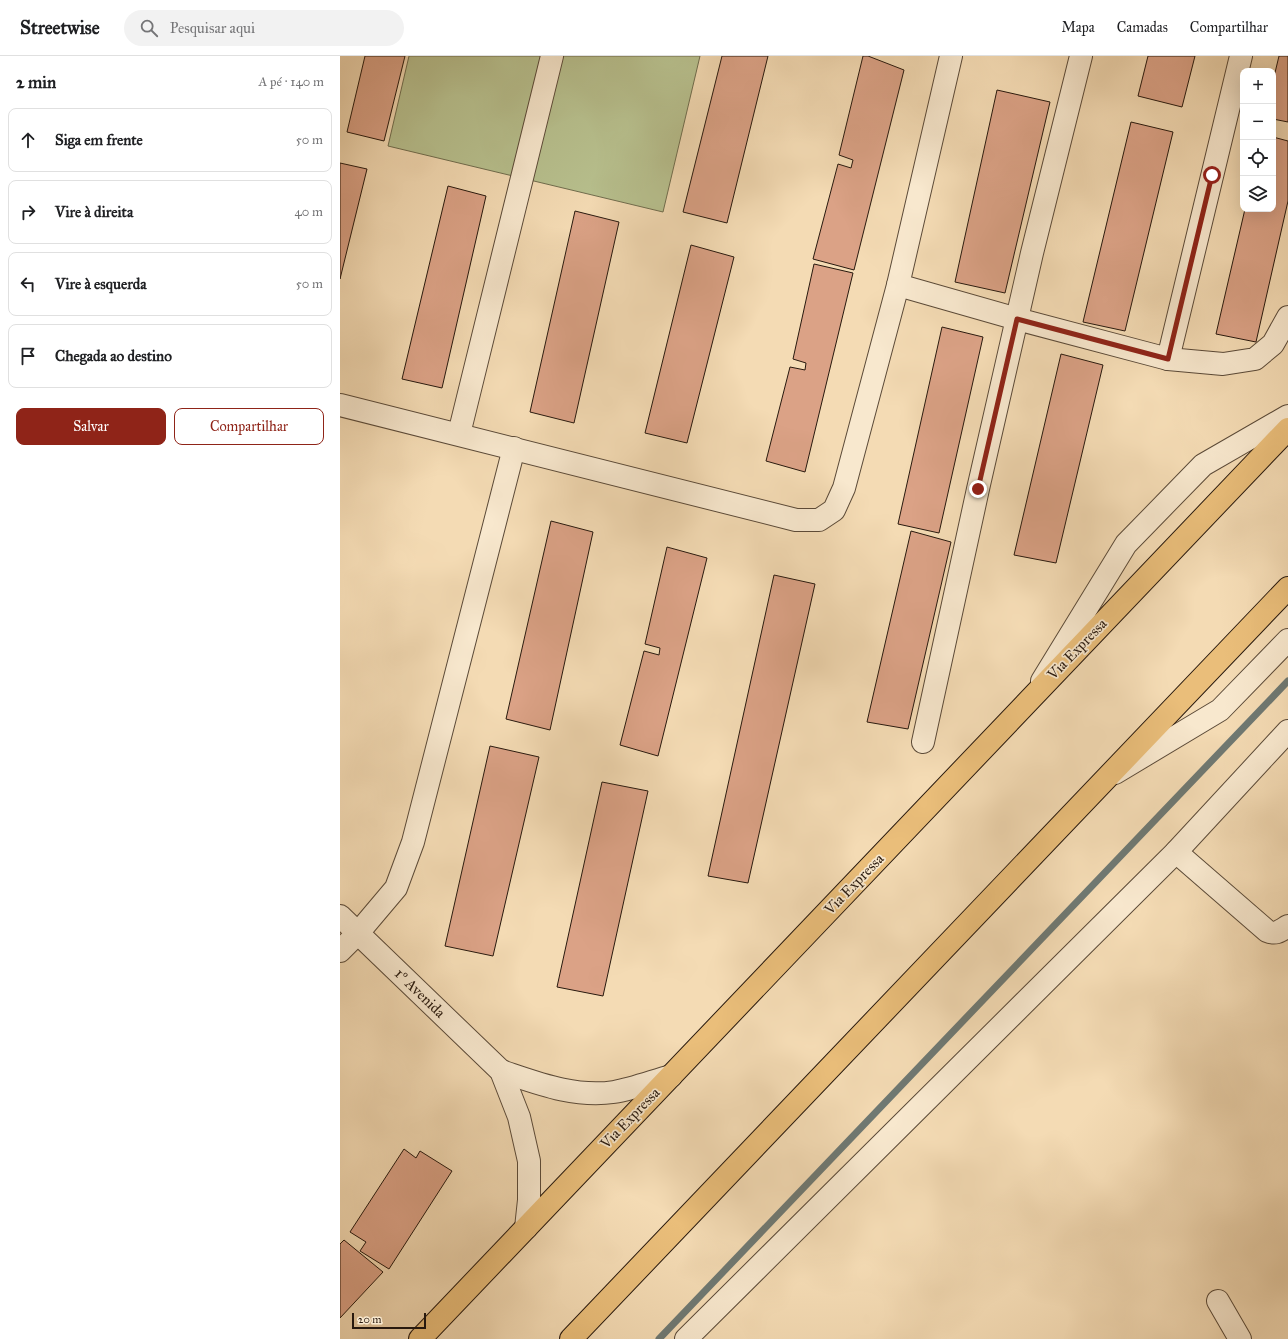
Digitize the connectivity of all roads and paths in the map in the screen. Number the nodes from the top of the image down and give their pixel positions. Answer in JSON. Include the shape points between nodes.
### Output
{"nodes":[{"id":1,"x":552,"y":56,"type":"edge"},
{"id":2,"x":951,"y":56,"type":"edge"},
{"id":3,"x":1082,"y":56,"type":"edge"},
{"id":4,"x":1241,"y":56,"type":"edge"},
{"id":5,"x":898,"y":285,"type":"junction"},
{"id":6,"x":1288,"y":317,"type":"edge"},
{"id":7,"x":1017,"y":319,"type":"junction"},
{"id":8,"x":1168,"y":359,"type":"junction"},
{"id":9,"x":340,"y":405,"type":"edge"},
{"id":10,"x":1288,"y":416,"type":"edge"},
{"id":11,"x":1288,"y":429,"type":"edge"},
{"id":12,"x":459,"y":434,"type":"junction"},
{"id":13,"x":514,"y":448,"type":"junction"},
{"id":14,"x":1288,"y":588,"type":"edge"},
{"id":15,"x":1288,"y":640,"type":"edge"},
{"id":16,"x":1030,"y":699,"type":"junction"},
{"id":17,"x":1288,"y":731,"type":"edge"},
{"id":18,"x":923,"y":742,"type":"dead end"},
{"id":19,"x":1106,"y":779,"type":"junction"},
{"id":20,"x":1176,"y":852,"type":"junction"},
{"id":21,"x":340,"y":916,"type":"edge"},
{"id":22,"x":1288,"y":926,"type":"edge"},
{"id":23,"x":358,"y":933,"type":"junction"},
{"id":24,"x":340,"y":951,"type":"edge"},
{"id":25,"x":501,"y":1071,"type":"junction"},
{"id":26,"x":670,"y":1076,"type":"junction"},
{"id":27,"x":526,"y":1228,"type":"junction"},
{"id":28,"x":1218,"y":1301,"type":"dead end"},
{"id":29,"x":420,"y":1339,"type":"edge"},
{"id":30,"x":571,"y":1339,"type":"edge"},
{"id":31,"x":686,"y":1339,"type":"edge"},
{"id":32,"x":1240,"y":1339,"type":"edge"}],
"edges":[{"from":1,"to":12,"type":"street"},
{"from":2,"to":5,"type":"street"},
{"from":3,"to":7,"type":"street"},
{"from":4,"to":8,"type":"street"},
{"from":5,"to":7,"type":"street"},
{"from":5,"to":13,"type":"street","via":[[844,488],[834,510],[819,520],[796,520]]},
{"from":6,"to":8,"type":"street","via":[[1273,344],[1255,359],[1223,364]]},
{"from":7,"to":8,"type":"street"},
{"from":7,"to":18,"type":"street"},
{"from":9,"to":12,"type":"street"},
{"from":10,"to":16,"type":"street","via":[[1203,465],[1126,544]]},
{"from":11,"to":16,"type":"main road","name":"Via Expressa"},
{"from":12,"to":13,"type":"street"},
{"from":13,"to":23,"type":"street","via":[[413,842],[396,888]]},
{"from":14,"to":19,"type":"main road"},
{"from":15,"to":19,"type":"street","via":[[1220,710]]},
{"from":16,"to":26,"type":"main road","name":"Via Expressa"},
{"from":17,"to":20,"type":"street"},
{"from":19,"to":30,"type":"main road"},
{"from":20,"to":22,"type":"street","via":[[1267,931],[1277,933]]},
{"from":20,"to":31,"type":"street"},
{"from":21,"to":23,"type":"street","name":"1º Avenida"},
{"from":23,"to":24,"type":"street"},
{"from":23,"to":25,"type":"street","name":"1º Avenida"},
{"from":25,"to":26,"type":"street","via":[[577,1093],[614,1092]]},
{"from":25,"to":27,"type":"street","via":[[519,1117],[529,1161]]},
{"from":26,"to":27,"type":"main road","name":"Via Expressa"},
{"from":27,"to":29,"type":"main road","name":"Via Expressa"},
{"from":28,"to":32,"type":"street"}]}
